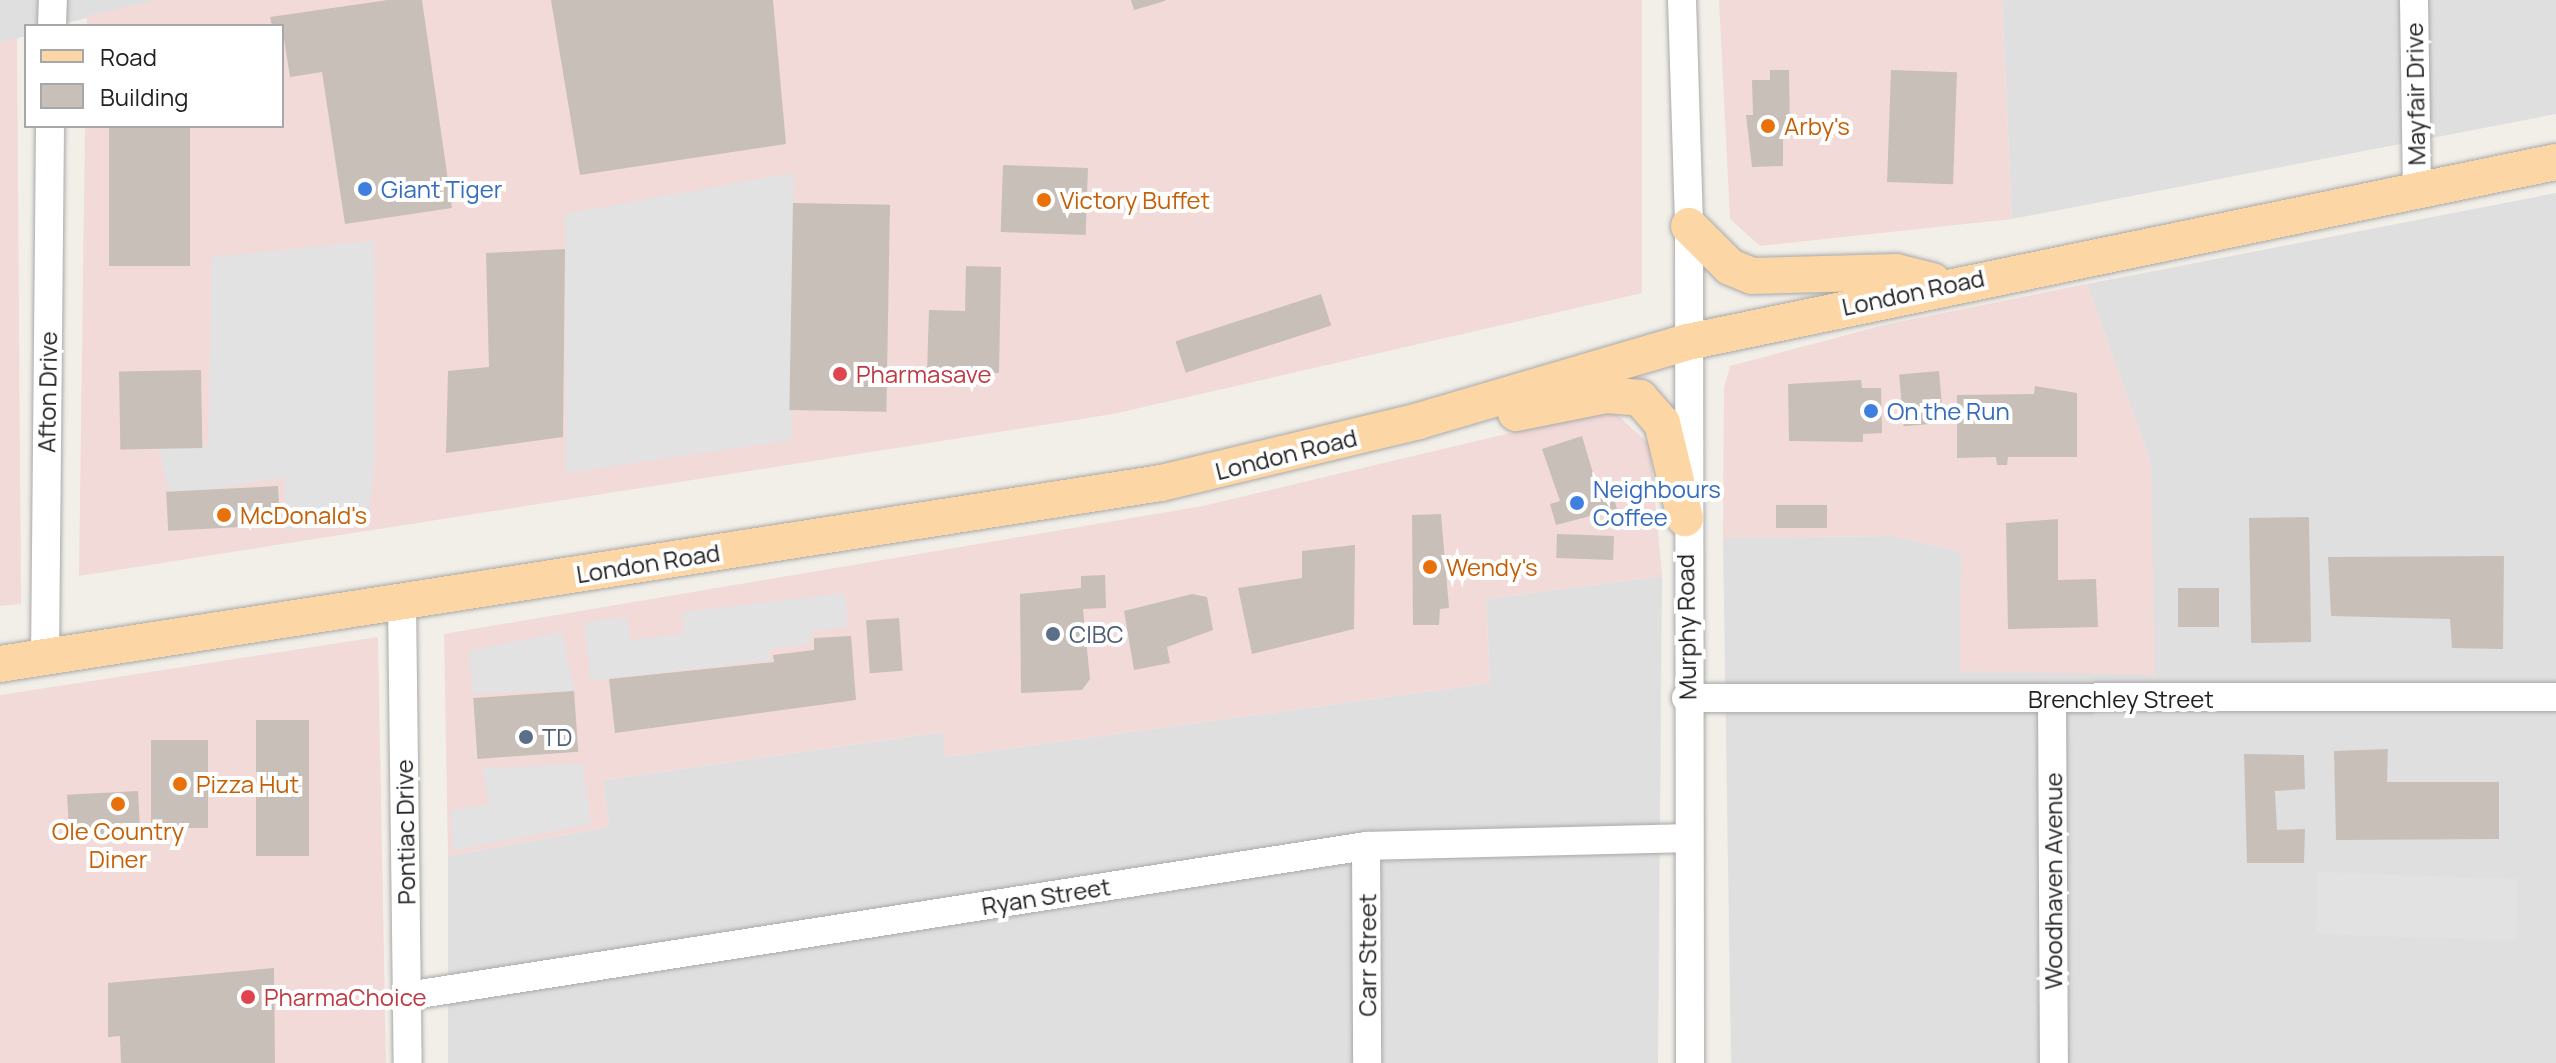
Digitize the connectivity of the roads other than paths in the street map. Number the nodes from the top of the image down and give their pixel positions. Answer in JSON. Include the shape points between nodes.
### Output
{"nodes":[{"id":1,"x":53,"y":0,"type":"edge"},
{"id":2,"x":1682,"y":0,"type":"edge"},
{"id":3,"x":2414,"y":0,"type":"edge"},
{"id":4,"x":52,"y":24,"type":"edge"},
{"id":5,"x":50,"y":128,"type":"edge"},
{"id":6,"x":2556,"y":162,"type":"edge"},
{"id":7,"x":2417,"y":188,"type":"junction"},
{"id":8,"x":1689,"y":226,"type":"junction"},
{"id":9,"x":1946,"y":285,"type":"junction"},
{"id":10,"x":1688,"y":342,"type":"junction"},
{"id":11,"x":1419,"y":421,"type":"junction"},
{"id":12,"x":1685,"y":518,"type":"junction"},
{"id":13,"x":402,"y":601,"type":"junction"},
{"id":14,"x":45,"y":657,"type":"junction"},
{"id":15,"x":0,"y":664,"type":"edge"},
{"id":16,"x":2556,"y":697,"type":"edge"},
{"id":17,"x":1686,"y":698,"type":"junction"},
{"id":18,"x":2052,"y":699,"type":"junction"},
{"id":19,"x":1689,"y":838,"type":"junction"},
{"id":20,"x":1366,"y":846,"type":"junction"},
{"id":21,"x":407,"y":996,"type":"junction"},
{"id":22,"x":408,"y":1063,"type":"edge"},
{"id":23,"x":1367,"y":1063,"type":"edge"},
{"id":24,"x":1690,"y":1063,"type":"edge"},
{"id":25,"x":2054,"y":1063,"type":"edge"}],
"edges":[{"from":1,"to":4,"type":"street"},
{"from":2,"to":8,"type":"street","name":"Murphy Road"},
{"from":3,"to":7,"type":"street","name":"Mayfair Drive"},
{"from":5,"to":14,"type":"street","name":"Afton Drive"},
{"from":6,"to":7,"type":"main road","name":"London Road"},
{"from":7,"to":9,"type":"main road","name":"London Road"},
{"from":8,"to":9,"type":"main road","via":[[1742,274],[1806,279],[1896,272]]},
{"from":8,"to":10,"type":"street","name":"Murphy Road"},
{"from":9,"to":10,"type":"main road","name":"London Road"},
{"from":10,"to":11,"type":"main road","name":"London Road"},
{"from":10,"to":12,"type":"street","name":"Murphy Road"},
{"from":11,"to":12,"type":"main road","via":[[1633,396],[1662,423]]},
{"from":11,"to":13,"type":"main road","name":"London Road","via":[[1161,483]]},
{"from":12,"to":17,"type":"street","name":"Murphy Road"},
{"from":13,"to":14,"type":"main road","name":"London Road"},
{"from":13,"to":21,"type":"street","name":"Pontiac Drive"},
{"from":14,"to":15,"type":"main road","name":"London Road"},
{"from":16,"to":18,"type":"street","name":"Brenchley Street"},
{"from":17,"to":18,"type":"street","name":"Brenchley Street"},
{"from":17,"to":19,"type":"street","name":"Murphy Road"},
{"from":18,"to":25,"type":"street","name":"Woodhaven Avenue"},
{"from":19,"to":20,"type":"street","name":"Ryan Street"},
{"from":19,"to":24,"type":"street","name":"Murphy Road"},
{"from":20,"to":21,"type":"street","name":"Ryan Street"},
{"from":20,"to":23,"type":"street","name":"Carr Street"},
{"from":21,"to":22,"type":"street","name":"Pontiac Drive"}]}
